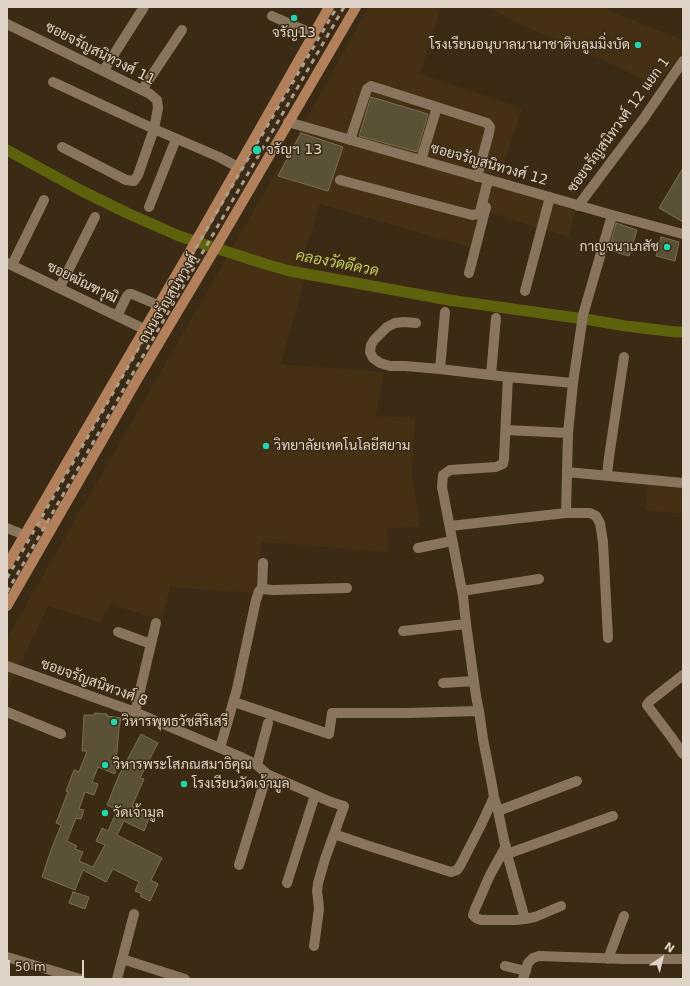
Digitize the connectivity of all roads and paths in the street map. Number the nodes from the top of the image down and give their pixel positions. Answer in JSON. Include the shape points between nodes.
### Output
{"nodes":[{"id":1,"x":144,"y":7,"type":"edge"},
{"id":2,"x":329,"y":7,"type":"edge"},
{"id":3,"x":356,"y":7,"type":"edge"},
{"id":4,"x":272,"y":16,"type":"dead end"},
{"id":5,"x":7,"y":24,"type":"edge"},
{"id":6,"x":182,"y":30,"type":"dead end"},
{"id":7,"x":313,"y":34,"type":"junction"},
{"id":8,"x":683,"y":61,"type":"edge"},
{"id":9,"x":104,"y":70,"type":"junction"},
{"id":10,"x":53,"y":82,"type":"dead end"},
{"id":11,"x":142,"y":90,"type":"junction"},
{"id":12,"x":437,"y":107,"type":"junction"},
{"id":13,"x":288,"y":122,"type":"junction"},
{"id":14,"x":154,"y":129,"type":"junction"},
{"id":15,"x":176,"y":139,"type":"junction"},
{"id":16,"x":350,"y":140,"type":"junction"},
{"id":17,"x":62,"y":147,"type":"dead end"},
{"id":18,"x":421,"y":160,"type":"junction"},
{"id":19,"x":238,"y":167,"type":"junction"},
{"id":20,"x":477,"y":176,"type":"junction"},
{"id":21,"x":340,"y":180,"type":"dead end"},
{"id":22,"x":491,"y":180,"type":"junction"},
{"id":23,"x":550,"y":197,"type":"junction"},
{"id":24,"x":44,"y":200,"type":"dead end"},
{"id":25,"x":578,"y":206,"type":"junction"},
{"id":26,"x":149,"y":207,"type":"dead end"},
{"id":27,"x":612,"y":215,"type":"junction"},
{"id":28,"x":95,"y":217,"type":"dead end"},
{"id":29,"x":683,"y":234,"type":"edge"},
{"id":30,"x":10,"y":264,"type":"edge"},
{"id":31,"x":469,"y":273,"type":"dead end"},
{"id":32,"x":60,"y":287,"type":"junction"},
{"id":33,"x":525,"y":291,"type":"dead end"},
{"id":34,"x":158,"y":305,"type":"junction"},
{"id":35,"x":445,"y":312,"type":"dead end"},
{"id":36,"x":117,"y":316,"type":"junction"},
{"id":37,"x":496,"y":318,"type":"dead end"},
{"id":38,"x":416,"y":323,"type":"dead end"},
{"id":39,"x":144,"y":329,"type":"junction"},
{"id":40,"x":624,"y":357,"type":"dead end"},
{"id":41,"x":440,"y":368,"type":"junction"},
{"id":42,"x":491,"y":374,"type":"junction"},
{"id":43,"x":508,"y":377,"type":"junction"},
{"id":44,"x":574,"y":383,"type":"junction"},
{"id":45,"x":506,"y":430,"type":"junction"},
{"id":46,"x":568,"y":433,"type":"junction"},
{"id":47,"x":567,"y":472,"type":"junction"},
{"id":48,"x":607,"y":475,"type":"junction"},
{"id":49,"x":683,"y":483,"type":"edge"},
{"id":50,"x":566,"y":512,"type":"junction"},
{"id":51,"x":34,"y":519,"type":"junction"},
{"id":52,"x":450,"y":526,"type":"junction"},
{"id":53,"x":7,"y":528,"type":"edge"},
{"id":54,"x":52,"y":529,"type":"junction"},
{"id":55,"x":24,"y":535,"type":"junction"},
{"id":56,"x":452,"y":541,"type":"junction"},
{"id":57,"x":418,"y":548,"type":"dead end"},
{"id":58,"x":262,"y":563,"type":"dead end"},
{"id":59,"x":7,"y":565,"type":"edge"},
{"id":60,"x":539,"y":579,"type":"dead end"},
{"id":61,"x":347,"y":588,"type":"dead end"},
{"id":62,"x":262,"y":589,"type":"junction"},
{"id":63,"x":462,"y":591,"type":"junction"},
{"id":64,"x":7,"y":606,"type":"edge"},
{"id":65,"x":156,"y":623,"type":"dead end"},
{"id":66,"x":466,"y":624,"type":"junction"},
{"id":67,"x":403,"y":631,"type":"dead end"},
{"id":68,"x":118,"y":632,"type":"dead end"},
{"id":69,"x":608,"y":638,"type":"dead end"},
{"id":70,"x":151,"y":644,"type":"junction"},
{"id":71,"x":7,"y":666,"type":"edge"},
{"id":72,"x":683,"y":675,"type":"edge"},
{"id":73,"x":443,"y":682,"type":"dead end"},
{"id":74,"x":474,"y":682,"type":"junction"},
{"id":75,"x":234,"y":702,"type":"junction"},
{"id":76,"x":479,"y":711,"type":"junction"},
{"id":77,"x":7,"y":712,"type":"edge"},
{"id":78,"x":135,"y":712,"type":"junction"},
{"id":79,"x":268,"y":722,"type":"dead end"},
{"id":80,"x":61,"y":734,"type":"dead end"},
{"id":81,"x":220,"y":748,"type":"junction"},
{"id":82,"x":683,"y":754,"type":"edge"},
{"id":83,"x":257,"y":764,"type":"junction"},
{"id":84,"x":267,"y":774,"type":"junction"},
{"id":85,"x":576,"y":781,"type":"dead end"},
{"id":86,"x":315,"y":795,"type":"junction"},
{"id":87,"x":494,"y":797,"type":"junction"},
{"id":88,"x":498,"y":811,"type":"junction"},
{"id":89,"x":613,"y":816,"type":"dead end"},
{"id":90,"x":334,"y":834,"type":"junction"},
{"id":91,"x":507,"y":850,"type":"junction"},
{"id":92,"x":238,"y":865,"type":"dead end"},
{"id":93,"x":287,"y":883,"type":"dead end"},
{"id":94,"x":561,"y":906,"type":"dead end"},
{"id":95,"x":134,"y":914,"type":"dead end"},
{"id":96,"x":624,"y":916,"type":"dead end"},
{"id":97,"x":525,"y":919,"type":"junction"},
{"id":98,"x":314,"y":946,"type":"dead end"},
{"id":99,"x":7,"y":957,"type":"edge"},
{"id":100,"x":122,"y":958,"type":"junction"},
{"id":101,"x":608,"y":959,"type":"junction"},
{"id":102,"x":683,"y":959,"type":"edge"},
{"id":103,"x":505,"y":966,"type":"dead end"},
{"id":104,"x":524,"y":975,"type":"edge"},
{"id":105,"x":80,"y":979,"type":"edge"},
{"id":106,"x":117,"y":979,"type":"edge"},
{"id":107,"x":185,"y":979,"type":"edge"}],
"edges":[{"from":1,"to":9,"type":"street"},
{"from":2,"to":7,"type":"main road","name":"ถนนจรัญสนิทวงศ์"},
{"from":3,"to":13,"type":"main road","name":"ถนนจรัญสนิทวงศ์"},
{"from":4,"to":7,"type":"street"},
{"from":5,"to":9,"type":"street","name":"ซอยจรัญสนิทวงศ์ 11"},
{"from":6,"to":11,"type":"street"},
{"from":7,"to":19,"type":"main road","name":"ถนนจรัญสนิทวงศ์"},
{"from":8,"to":25,"type":"street","name":"ซอยจรัญสนิทวงศ์ 12 แยก 1"},
{"from":9,"to":11,"type":"street","name":"ซอยจรัญสนิทวงศ์ 11"},
{"from":10,"to":14,"type":"street"},
{"from":11,"to":14,"type":"street","name":"ซอยจรัญสนิทวงศ์ 11","via":[[157,100]]},
{"from":12,"to":16,"type":"street","via":[[371,86],[367,89]]},
{"from":12,"to":18,"type":"street"},
{"from":12,"to":20,"type":"street","via":[[487,123],[490,127]]},
{"from":13,"to":16,"type":"street","name":"ซอยจรัญสนิทวงศ์ 12"},
{"from":13,"to":54,"type":"main road","name":"ถนนจรัญสนิทวงศ์"},
{"from":14,"to":15,"type":"street"},
{"from":14,"to":17,"type":"street","via":[[134,181],[126,180]]},
{"from":15,"to":19,"type":"street"},
{"from":15,"to":26,"type":"street"},
{"from":16,"to":18,"type":"street","name":"ซอยจรัญสนิทวงศ์ 12"},
{"from":18,"to":20,"type":"street","name":"ซอยจรัญสนิทวงศ์ 12"},
{"from":19,"to":34,"type":"main road","name":"ถนนจรัญสนิทวงศ์"},
{"from":20,"to":22,"type":"street","name":"ซอยจรัญสนิทวงศ์ 12"},
{"from":21,"to":22,"type":"street","via":[[472,215],[480,212]]},
{"from":22,"to":23,"type":"street","name":"ซอยจรัญสนิทวงศ์ 12"},
{"from":22,"to":31,"type":"street"},
{"from":23,"to":25,"type":"street","name":"ซอยจรัญสนิทวงศ์ 12"},
{"from":23,"to":33,"type":"street"},
{"from":24,"to":30,"type":"street"},
{"from":25,"to":27,"type":"street","name":"ซอยจรัญสนิทวงศ์ 12"},
{"from":27,"to":29,"type":"street","name":"ซอยจรัญสนิทวงศ์ 12"},
{"from":27,"to":44,"type":"street","via":[[583,318]]},
{"from":28,"to":32,"type":"street"},
{"from":30,"to":32,"type":"street","name":"ซอยฒัณฑวุฒิ"},
{"from":32,"to":36,"type":"street","name":"ซอยฒัณฑวุฒิ"},
{"from":34,"to":36,"type":"street","via":[[129,294]]},
{"from":34,"to":39,"type":"main road","name":"ถนนจรัญสนิทวงศ์"},
{"from":35,"to":41,"type":"street"},
{"from":36,"to":39,"type":"street","name":"ซอยฒัณฑวุฒิ"},
{"from":37,"to":42,"type":"street"},
{"from":38,"to":41,"type":"street","via":[[395,323],[387,327],[371,345],[370,352],[373,358],[390,366]]},
{"from":39,"to":51,"type":"main road","name":"ถนนจรัญสนิทวงศ์"},
{"from":40,"to":48,"type":"street"},
{"from":41,"to":42,"type":"street"},
{"from":42,"to":43,"type":"street"},
{"from":43,"to":44,"type":"street"},
{"from":43,"to":45,"type":"street"},
{"from":44,"to":46,"type":"street"},
{"from":45,"to":46,"type":"street"},
{"from":45,"to":52,"type":"street","via":[[503,464],[496,467],[450,470],[443,475],[442,487]]},
{"from":46,"to":47,"type":"street"},
{"from":47,"to":48,"type":"street"},
{"from":47,"to":50,"type":"street"},
{"from":48,"to":49,"type":"street"},
{"from":50,"to":52,"type":"street"},
{"from":50,"to":69,"type":"street","via":[[590,513],[596,516],[600,523]]},
{"from":51,"to":54,"type":"main road"},
{"from":51,"to":55,"type":"main road","name":"ถนนจรัญสนิทวงศ์"},
{"from":52,"to":56,"type":"street"},
{"from":53,"to":55,"type":"street"},
{"from":54,"to":64,"type":"main road","name":"ถนนจรัญสนิทวงศ์"},
{"from":55,"to":59,"type":"main road","name":"ถนนจรัญสนิทวงศ์"},
{"from":56,"to":57,"type":"street"},
{"from":56,"to":63,"type":"street"},
{"from":58,"to":62,"type":"street"},
{"from":60,"to":63,"type":"street"},
{"from":61,"to":62,"type":"street"},
{"from":62,"to":75,"type":"street","via":[[256,600]]},
{"from":63,"to":66,"type":"street"},
{"from":65,"to":70,"type":"street"},
{"from":66,"to":67,"type":"street"},
{"from":66,"to":74,"type":"street"},
{"from":68,"to":70,"type":"street"},
{"from":70,"to":78,"type":"street"},
{"from":71,"to":78,"type":"street","name":"ซอยจรัญสนิทวงศ์ 8"},
{"from":72,"to":82,"type":"street","via":[[647,705]]},
{"from":73,"to":74,"type":"street"},
{"from":74,"to":76,"type":"street"},
{"from":75,"to":76,"type":"street","via":[[329,734],[332,713]]},
{"from":75,"to":81,"type":"street"},
{"from":76,"to":87,"type":"street"},
{"from":77,"to":80,"type":"street"},
{"from":78,"to":81,"type":"street","name":"ซอยจรัญสนิทวงศ์ 8"},
{"from":79,"to":83,"type":"street"},
{"from":81,"to":83,"type":"street","name":"ซอยจรัญสนิทวงศ์ 8"},
{"from":83,"to":84,"type":"street","name":"ซอยจรัญสนิทวงศ์ 8"},
{"from":84,"to":86,"type":"street","name":"ซอยจรัญสนิทวงศ์ 8"},
{"from":84,"to":92,"type":"street"},
{"from":85,"to":88,"type":"street"},
{"from":86,"to":90,"type":"street","name":"ซอยจรัญสนิทวงศ์ 8","via":[[344,806]]},
{"from":86,"to":93,"type":"street"},
{"from":87,"to":88,"type":"street"},
{"from":87,"to":90,"type":"street","via":[[460,866],[452,872]]},
{"from":88,"to":91,"type":"street"},
{"from":89,"to":91,"type":"street"},
{"from":90,"to":98,"type":"street","name":"ซอยจรัญสนิทวงศ์ 8","via":[[316,892],[319,909]]},
{"from":91,"to":97,"type":"street"},
{"from":91,"to":97,"type":"street","via":[[490,875],[474,915],[480,920]]},
{"from":94,"to":97,"type":"street"},
{"from":95,"to":100,"type":"street"},
{"from":96,"to":101,"type":"street"},
{"from":99,"to":105,"type":"street"},
{"from":100,"to":106,"type":"street"},
{"from":100,"to":107,"type":"street"},
{"from":101,"to":102,"type":"street"},
{"from":101,"to":104,"type":"street","via":[[539,956],[528,963]]},
{"from":103,"to":104,"type":"street"}]}
